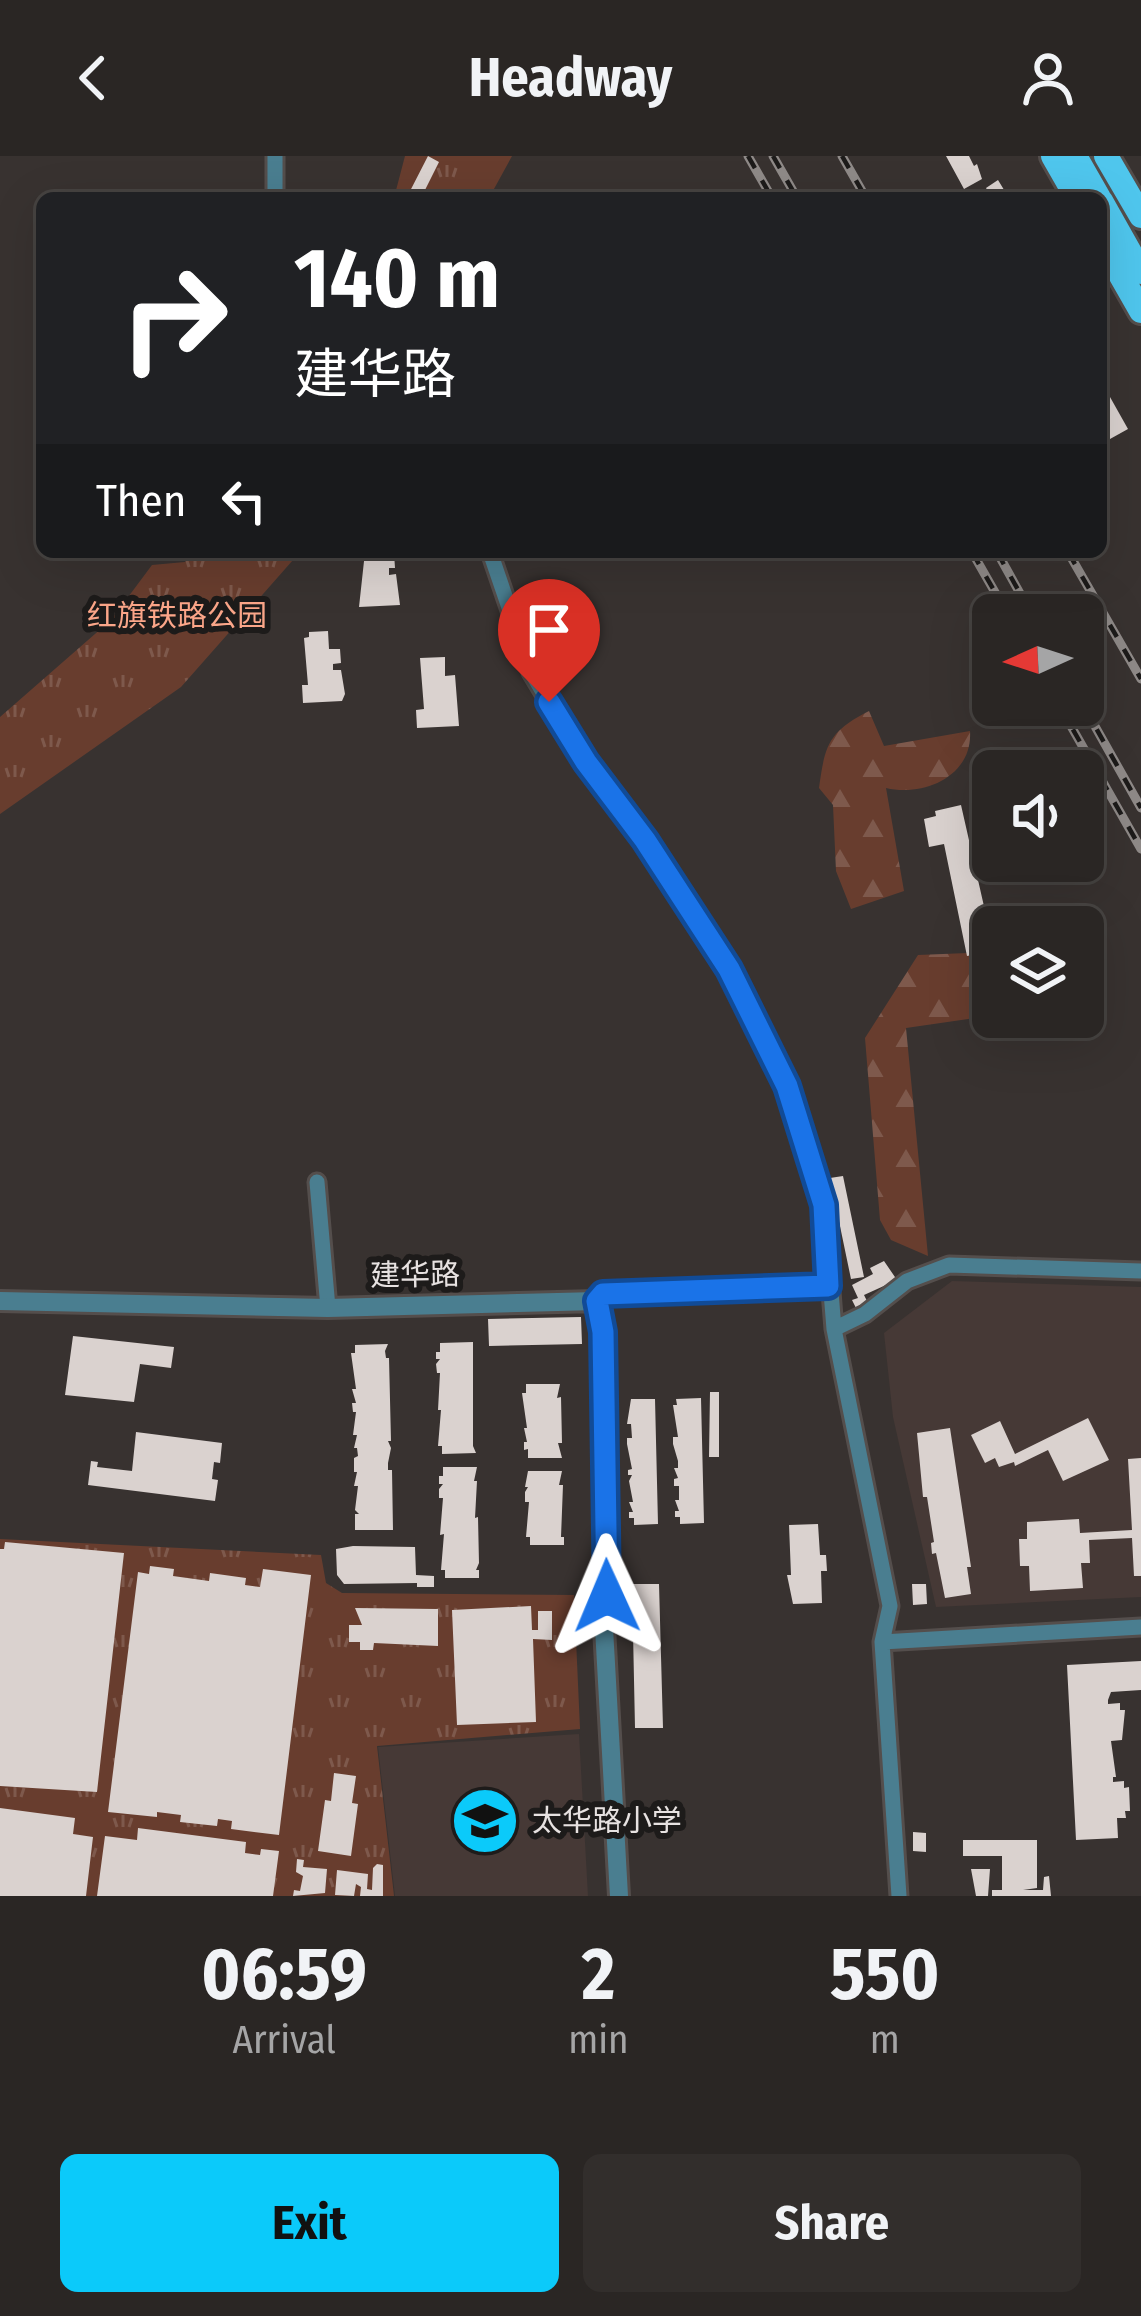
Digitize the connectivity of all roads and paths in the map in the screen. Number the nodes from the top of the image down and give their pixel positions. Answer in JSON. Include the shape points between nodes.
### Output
{"nodes":[{"id":1,"x":275,"y":156,"type":"edge"},
{"id":2,"x":1053,"y":156,"type":"edge"},
{"id":3,"x":1076,"y":156,"type":"edge"},
{"id":4,"x":1106,"y":156,"type":"edge"},
{"id":5,"x":275,"y":192,"type":"edge"},
{"id":6,"x":1074,"y":192,"type":"edge"},
{"id":7,"x":1096,"y":192,"type":"edge"},
{"id":8,"x":1107,"y":212,"type":"edge"},
{"id":9,"x":1141,"y":216,"type":"edge"},
{"id":10,"x":1107,"y":252,"type":"edge"},
{"id":11,"x":1141,"y":272,"type":"edge"},
{"id":12,"x":1141,"y":311,"type":"edge"},
{"id":13,"x":492,"y":558,"type":"edge"},
{"id":14,"x":317,"y":1182,"type":"dead end"},
{"id":15,"x":1141,"y":1271,"type":"edge"},
{"id":16,"x":828,"y":1286,"type":"junction"},
{"id":17,"x":0,"y":1301,"type":"edge"},
{"id":18,"x":597,"y":1301,"type":"junction"},
{"id":19,"x":328,"y":1307,"type":"junction"},
{"id":20,"x":834,"y":1330,"type":"junction"},
{"id":21,"x":1141,"y":1627,"type":"edge"},
{"id":22,"x":882,"y":1642,"type":"junction"},
{"id":23,"x":619,"y":1896,"type":"edge"},
{"id":24,"x":899,"y":1896,"type":"edge"}],
"edges":[{"from":1,"to":5,"type":"street"},
{"from":2,"to":6,"type":"main road"},
{"from":3,"to":7,"type":"main road"},
{"from":4,"to":9,"type":"main road"},
{"from":8,"to":11,"type":"main road"},
{"from":10,"to":12,"type":"main road"},
{"from":13,"to":16,"type":"street","via":[[531,672],[729,969],[787,1086],[824,1205]]},
{"from":14,"to":19,"type":"street"},
{"from":15,"to":20,"type":"street","via":[[949,1265],[907,1281]]},
{"from":16,"to":18,"type":"street","name":"建华路","via":[[603,1294]]},
{"from":16,"to":20,"type":"street"},
{"from":17,"to":19,"type":"street","name":"建华路"},
{"from":18,"to":19,"type":"street","name":"建华路"},
{"from":18,"to":23,"type":"street"},
{"from":20,"to":22,"type":"street","via":[[890,1606]]},
{"from":21,"to":22,"type":"street"},
{"from":22,"to":24,"type":"street"}]}
